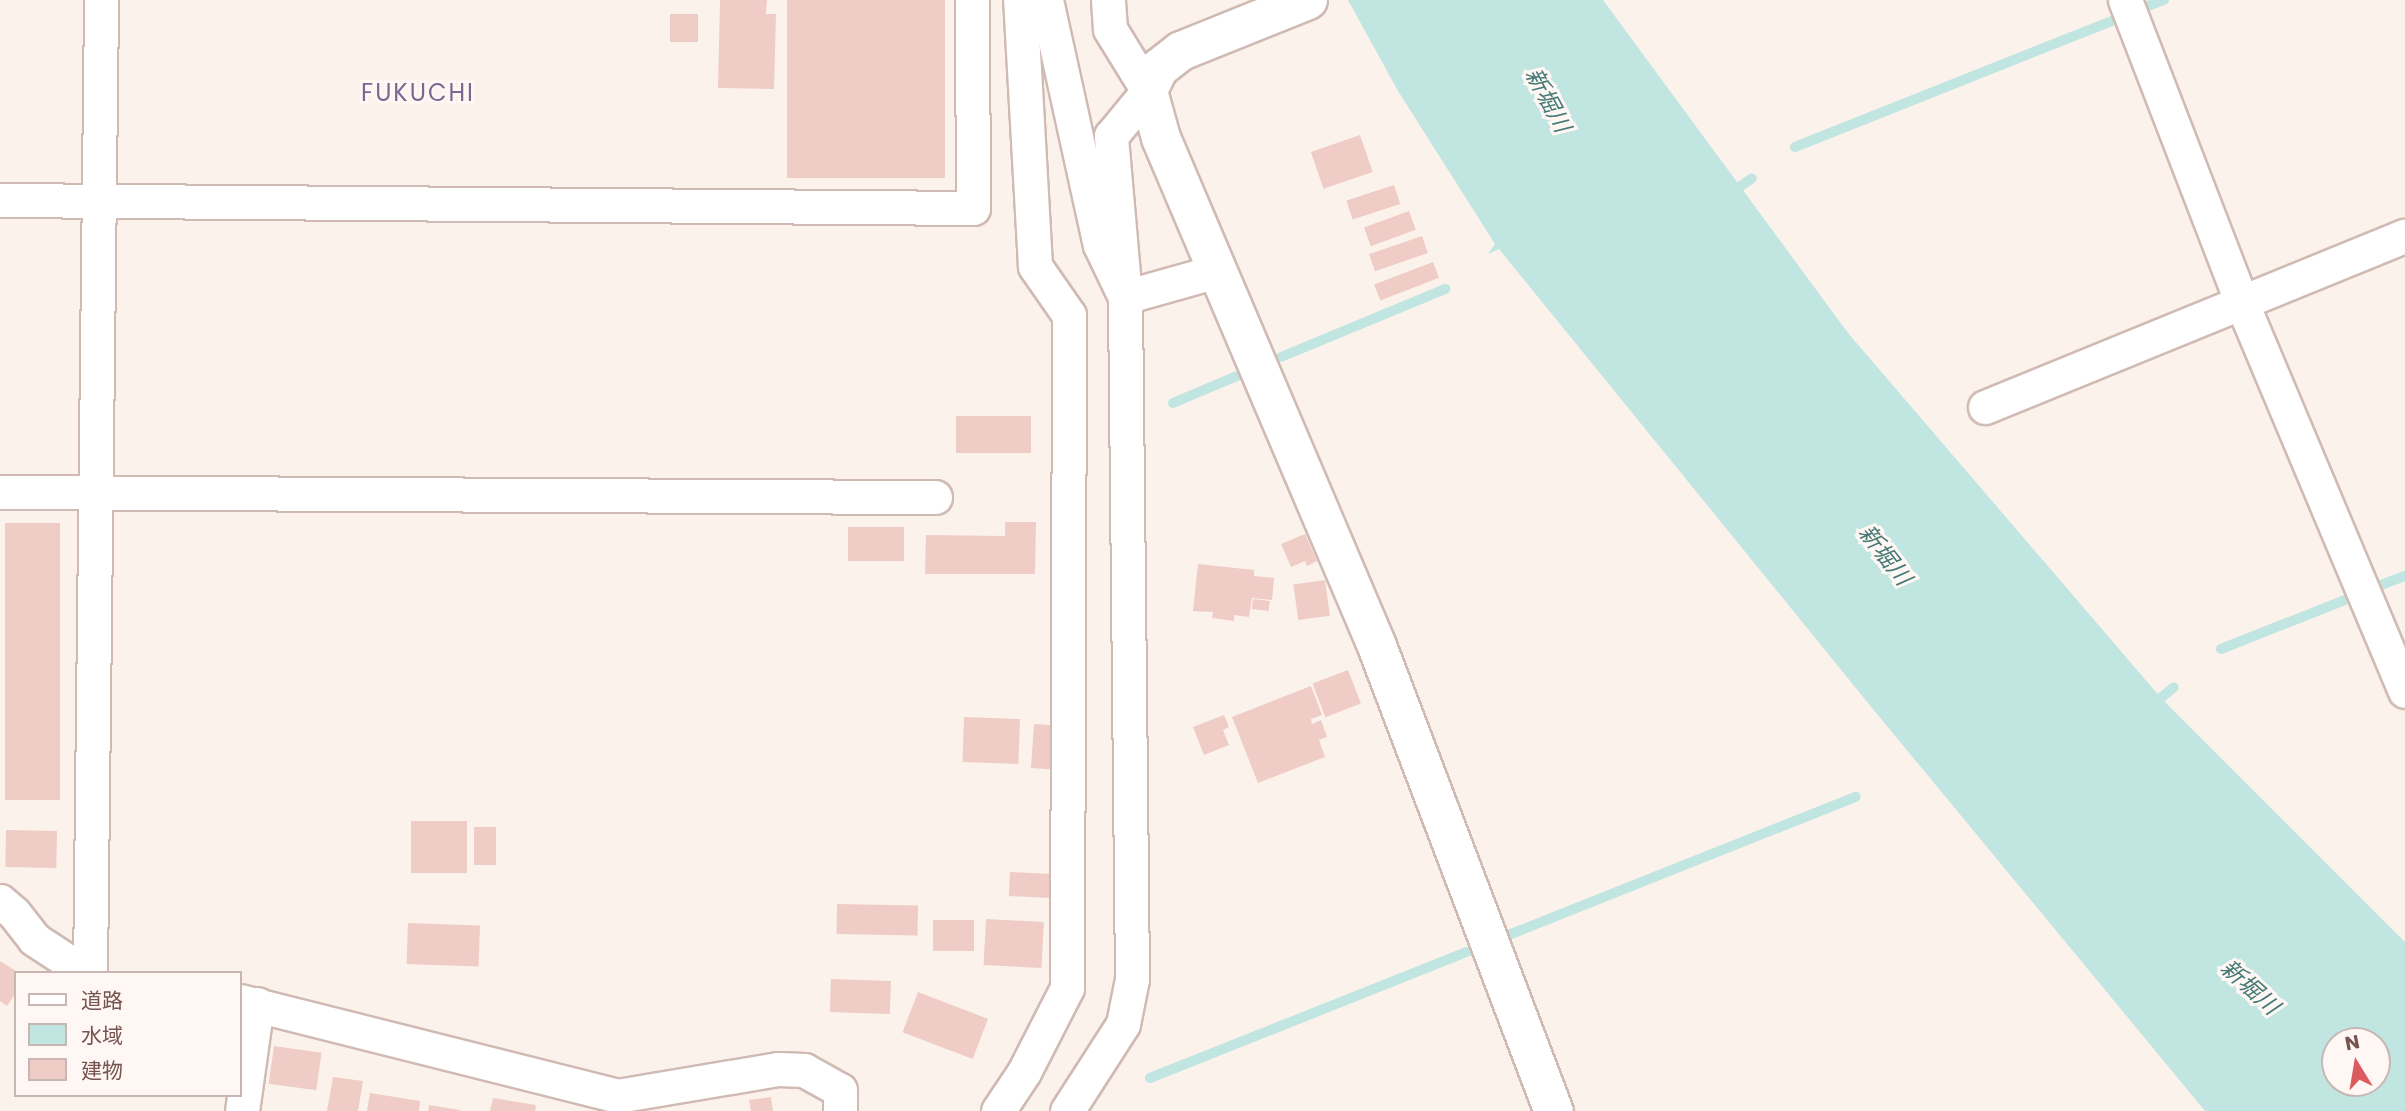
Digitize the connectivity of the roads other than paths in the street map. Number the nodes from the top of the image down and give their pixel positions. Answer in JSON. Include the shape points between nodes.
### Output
{"nodes":[{"id":1,"x":102,"y":0,"type":"edge"},
{"id":2,"x":972,"y":0,"type":"edge"},
{"id":3,"x":1020,"y":0,"type":"edge"},
{"id":4,"x":1046,"y":0,"type":"edge"},
{"id":5,"x":1108,"y":0,"type":"edge"},
{"id":6,"x":2125,"y":0,"type":"edge"},
{"id":7,"x":1299,"y":3,"type":"edge"},
{"id":8,"x":1148,"y":91,"type":"junction"},
{"id":9,"x":0,"y":200,"type":"edge"},
{"id":10,"x":100,"y":200,"type":"junction"},
{"id":11,"x":2405,"y":236,"type":"edge"},
{"id":12,"x":1217,"y":271,"type":"junction"},
{"id":13,"x":1125,"y":297,"type":"junction"},
{"id":14,"x":2241,"y":301,"type":"junction"},
{"id":15,"x":1985,"y":407,"type":"dead end"},
{"id":16,"x":0,"y":492,"type":"edge"},
{"id":17,"x":96,"y":494,"type":"junction"},
{"id":18,"x":935,"y":497,"type":"dead end"},
{"id":19,"x":2405,"y":691,"type":"edge"},
{"id":20,"x":0,"y":901,"type":"edge"},
{"id":21,"x":85,"y":971,"type":"edge"},
{"id":22,"x":88,"y":971,"type":"edge"},
{"id":23,"x":248,"y":1002,"type":"edge"},
{"id":24,"x":243,"y":1111,"type":"edge"},
{"id":25,"x":840,"y":1111,"type":"edge"},
{"id":26,"x":998,"y":1111,"type":"edge"},
{"id":27,"x":1067,"y":1111,"type":"edge"},
{"id":28,"x":1554,"y":1111,"type":"edge"}],
"edges":[{"from":1,"to":10,"type":"street"},
{"from":2,"to":10,"type":"street","via":[[972,208]]},
{"from":3,"to":26,"type":"street","via":[[1035,266],[1069,315],[1067,988],[1024,1072]]},
{"from":4,"to":13,"type":"street","via":[[1100,245]]},
{"from":5,"to":8,"type":"street","via":[[1110,29]]},
{"from":6,"to":14,"type":"street"},
{"from":7,"to":8,"type":"street","via":[[1181,51],[1159,68]]},
{"from":8,"to":12,"type":"street","via":[[1161,138]]},
{"from":8,"to":13,"type":"street","via":[[1111,136]]},
{"from":9,"to":10,"type":"street"},
{"from":10,"to":17,"type":"street"},
{"from":11,"to":14,"type":"street"},
{"from":12,"to":13,"type":"street"},
{"from":12,"to":28,"type":"street","via":[[1377,646]]},
{"from":13,"to":27,"type":"street","via":[[1132,979],[1123,1024]]},
{"from":14,"to":15,"type":"street"},
{"from":14,"to":19,"type":"street"},
{"from":16,"to":17,"type":"street"},
{"from":17,"to":18,"type":"street"},
{"from":17,"to":22,"type":"street"},
{"from":20,"to":21,"type":"street","via":[[33,939]]},
{"from":23,"to":24,"type":"street"},
{"from":23,"to":25,"type":"street","via":[[617,1096],[778,1069],[804,1070],[840,1090]]}]}
